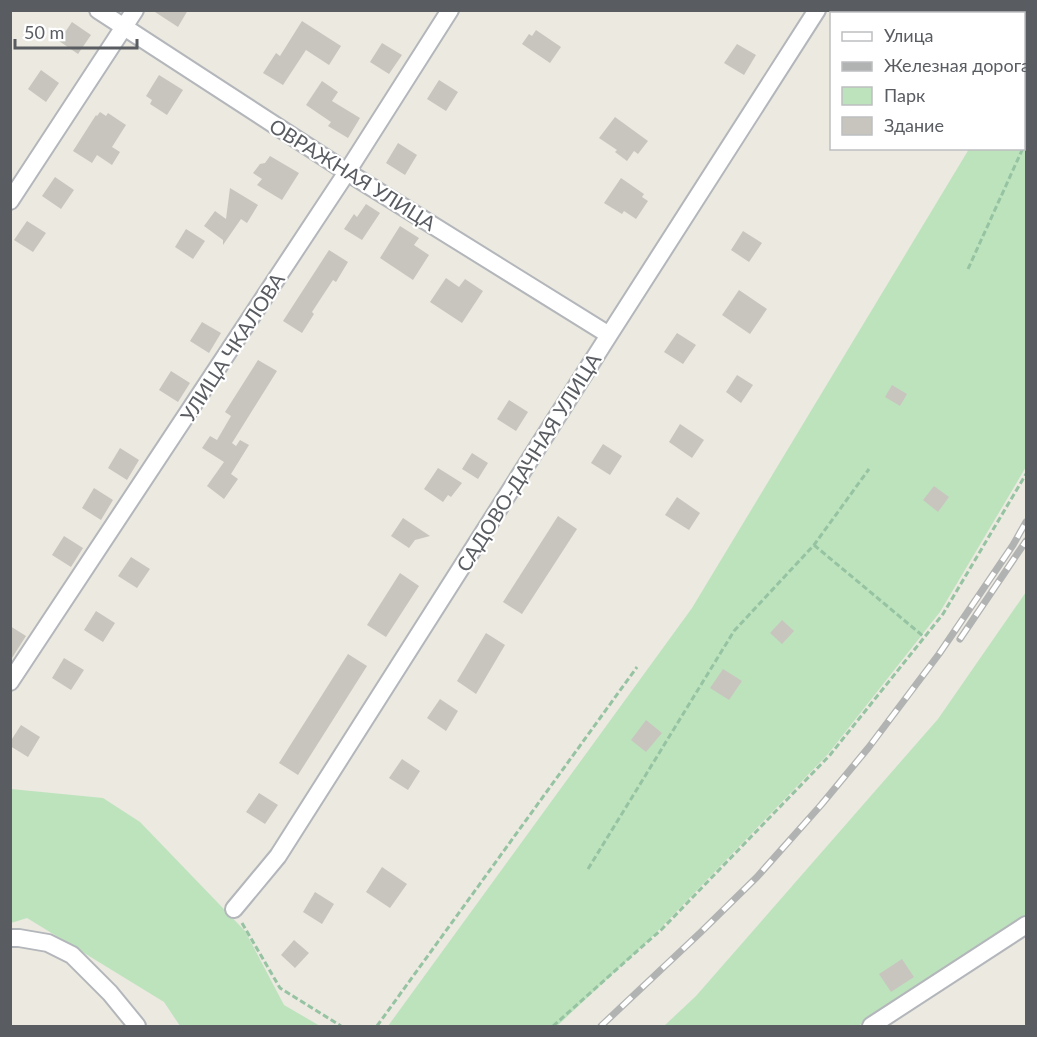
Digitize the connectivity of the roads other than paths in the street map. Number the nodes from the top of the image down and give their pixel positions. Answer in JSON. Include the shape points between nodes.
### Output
{"nodes":[{"id":1,"x":99,"y":10,"type":"edge"},
{"id":2,"x":135,"y":10,"type":"edge"},
{"id":3,"x":450,"y":10,"type":"edge"},
{"id":4,"x":817,"y":10,"type":"edge"},
{"id":5,"x":124,"y":27,"type":"junction"},
{"id":6,"x":348,"y":172,"type":"junction"},
{"id":7,"x":10,"y":201,"type":"edge"},
{"id":8,"x":609,"y":335,"type":"junction"},
{"id":9,"x":10,"y":682,"type":"edge"},
{"id":10,"x":234,"y":909,"type":"road end"},
{"id":11,"x":1026,"y":925,"type":"edge"},
{"id":12,"x":10,"y":938,"type":"edge"},
{"id":13,"x":137,"y":1026,"type":"edge"},
{"id":14,"x":871,"y":1026,"type":"edge"}],
"edges":[{"from":1,"to":5,"type":"street","name":"ОВРАЖНАЯ УЛИЦА"},
{"from":2,"to":5,"type":"street"},
{"from":3,"to":6,"type":"street","name":"УЛИЦА ЧКАЛОВА"},
{"from":4,"to":8,"type":"street","name":"САДОВО-ДАЧНАЯ УЛИЦА"},
{"from":5,"to":6,"type":"street","name":"ОВРАЖНАЯ УЛИЦА"},
{"from":5,"to":7,"type":"street"},
{"from":6,"to":8,"type":"street","name":"ОВРАЖНАЯ УЛИЦА"},
{"from":6,"to":9,"type":"street","name":"УЛИЦА ЧКАЛОВА"},
{"from":8,"to":10,"type":"street","name":"САДОВО-ДАЧНАЯ УЛИЦА","via":[[278,856]]},
{"from":11,"to":14,"type":"street"},
{"from":12,"to":13,"type":"street","via":[[48,943],[72,955]]}]}
